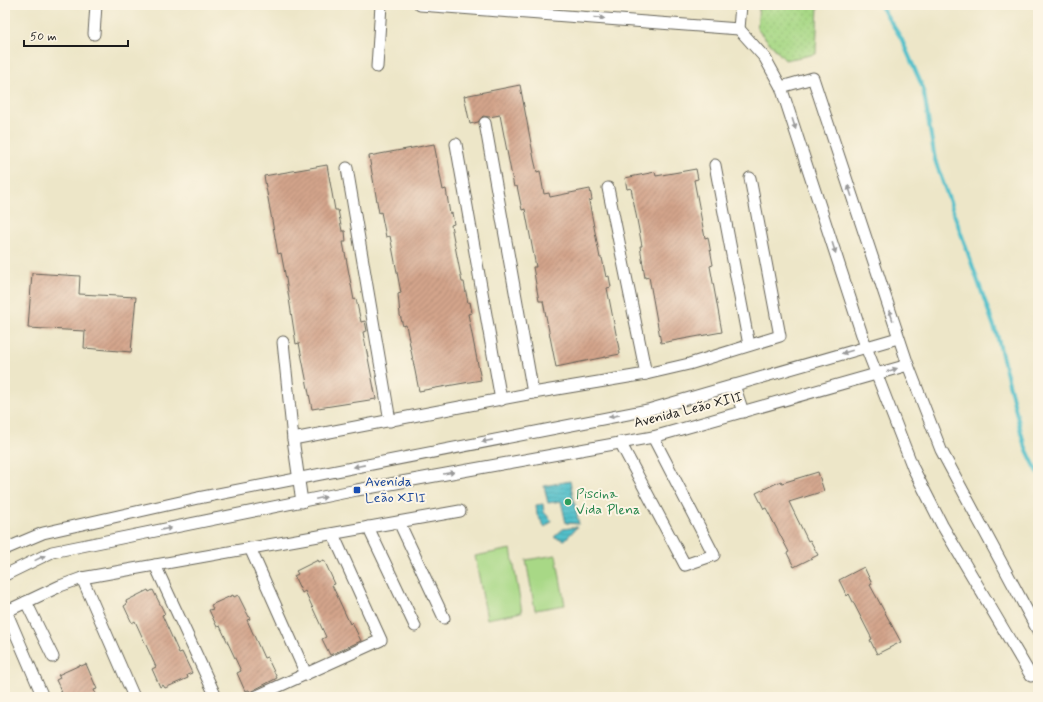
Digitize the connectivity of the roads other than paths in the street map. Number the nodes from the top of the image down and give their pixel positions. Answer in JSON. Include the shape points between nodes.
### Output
{"nodes":[{"id":1,"x":96,"y":5,"type":"edge"},
{"id":2,"x":381,"y":5,"type":"edge"},
{"id":3,"x":420,"y":5,"type":"edge"},
{"id":4,"x":741,"y":5,"type":"edge"},
{"id":5,"x":739,"y":29,"type":"junction"},
{"id":6,"x":94,"y":34,"type":"dead end"},
{"id":7,"x":377,"y":67,"type":"dead end"},
{"id":8,"x":782,"y":87,"type":"junction"},
{"id":9,"x":485,"y":123,"type":"dead end"},
{"id":10,"x":456,"y":144,"type":"dead end"},
{"id":11,"x":716,"y":165,"type":"dead end"},
{"id":12,"x":347,"y":168,"type":"dead end"},
{"id":13,"x":750,"y":178,"type":"dead end"},
{"id":14,"x":608,"y":188,"type":"dead end"},
{"id":15,"x":898,"y":338,"type":"junction"},
{"id":16,"x":283,"y":342,"type":"dead end"},
{"id":17,"x":749,"y":345,"type":"junction"},
{"id":18,"x":866,"y":347,"type":"junction"},
{"id":19,"x":908,"y":365,"type":"junction"},
{"id":20,"x":646,"y":374,"type":"junction"},
{"id":21,"x":876,"y":375,"type":"junction"},
{"id":22,"x":734,"y":385,"type":"junction"},
{"id":23,"x":533,"y":394,"type":"junction"},
{"id":24,"x":501,"y":400,"type":"junction"},
{"id":25,"x":743,"y":412,"type":"junction"},
{"id":26,"x":390,"y":420,"type":"junction"},
{"id":27,"x":654,"y":437,"type":"junction"},
{"id":28,"x":293,"y":439,"type":"junction"},
{"id":29,"x":620,"y":442,"type":"junction"},
{"id":30,"x":298,"y":478,"type":"junction"},
{"id":31,"x":302,"y":502,"type":"junction"},
{"id":32,"x":460,"y":512,"type":"dead end"},
{"id":33,"x":399,"y":522,"type":"junction"},
{"id":34,"x":368,"y":527,"type":"junction"},
{"id":35,"x":333,"y":534,"type":"junction"},
{"id":36,"x":250,"y":548,"type":"junction"},
{"id":37,"x":5,"y":549,"type":"edge"},
{"id":38,"x":154,"y":565,"type":"junction"},
{"id":39,"x":5,"y":575,"type":"edge"},
{"id":40,"x":82,"y":578,"type":"junction"},
{"id":41,"x":26,"y":602,"type":"junction"},
{"id":42,"x":5,"y":611,"type":"edge"},
{"id":43,"x":444,"y":618,"type":"dead end"},
{"id":44,"x":415,"y":626,"type":"dead end"},
{"id":45,"x":1038,"y":631,"type":"edge"},
{"id":46,"x":53,"y":658,"type":"dead end"},
{"id":47,"x":306,"y":674,"type":"junction"},
{"id":48,"x":1031,"y":676,"type":"dead end"},
{"id":49,"x":43,"y":697,"type":"edge"},
{"id":50,"x":134,"y":697,"type":"edge"},
{"id":51,"x":216,"y":697,"type":"edge"},
{"id":52,"x":255,"y":697,"type":"edge"}],
"edges":[{"from":1,"to":6,"type":"street"},
{"from":2,"to":7,"type":"street"},
{"from":3,"to":5,"type":"street","one_way":true},
{"from":4,"to":5,"type":"street"},
{"from":5,"to":8,"type":"street","via":[[766,58]]},
{"from":15,"to":8,"type":"street","one_way":true,"via":[[813,78]]},
{"from":8,"to":18,"type":"street","one_way":true},
{"from":9,"to":23,"type":"street"},
{"from":10,"to":24,"type":"street"},
{"from":11,"to":17,"type":"street"},
{"from":12,"to":26,"type":"street"},
{"from":13,"to":17,"type":"street","via":[[780,336]]},
{"from":14,"to":20,"type":"street"},
{"from":15,"to":18,"type":"street","name":"Avenida Leão XIII"},
{"from":15,"to":19,"type":"street"},
{"from":16,"to":28,"type":"street"},
{"from":17,"to":20,"type":"street","via":[[689,364]]},
{"from":18,"to":21,"type":"street"},
{"from":18,"to":22,"type":"street","name":"Avenida Leão XIII","one_way":true},
{"from":21,"to":19,"type":"street","name":"Avenida Leão XIII","one_way":true},
{"from":19,"to":45,"type":"street","via":[[941,450]]},
{"from":20,"to":23,"type":"street"},
{"from":21,"to":25,"type":"street","name":"Avenida Leão XIII"},
{"from":21,"to":48,"type":"street","via":[[913,468],[939,518]]},
{"from":22,"to":25,"type":"street"},
{"from":22,"to":30,"type":"street","name":"Avenida Leão XIII","one_way":true,"via":[[648,410]]},
{"from":23,"to":24,"type":"street"},
{"from":24,"to":26,"type":"street"},
{"from":25,"to":27,"type":"street","name":"Avenida Leão XIII"},
{"from":26,"to":28,"type":"street"},
{"from":27,"to":29,"type":"street","name":"Avenida Leão XIII"},
{"from":27,"to":29,"type":"street","via":[[714,555],[685,565]]},
{"from":28,"to":30,"type":"street"},
{"from":31,"to":29,"type":"street","name":"Avenida Leão XIII","one_way":true},
{"from":30,"to":31,"type":"street"},
{"from":30,"to":37,"type":"street","name":"Avenida Leão XIII","via":[[43,532]]},
{"from":39,"to":31,"type":"street","name":"Avenida Leão XIII","one_way":true,"via":[[52,552]]},
{"from":32,"to":33,"type":"street"},
{"from":33,"to":34,"type":"street"},
{"from":33,"to":43,"type":"street"},
{"from":34,"to":35,"type":"street"},
{"from":34,"to":44,"type":"street"},
{"from":35,"to":36,"type":"street"},
{"from":35,"to":47,"type":"street","via":[[381,640]]},
{"from":36,"to":38,"type":"street"},
{"from":36,"to":47,"type":"street"},
{"from":38,"to":40,"type":"street"},
{"from":38,"to":51,"type":"street"},
{"from":40,"to":41,"type":"street"},
{"from":40,"to":50,"type":"street"},
{"from":41,"to":42,"type":"street"},
{"from":41,"to":46,"type":"street"},
{"from":42,"to":49,"type":"street"},
{"from":47,"to":52,"type":"street"}]}
